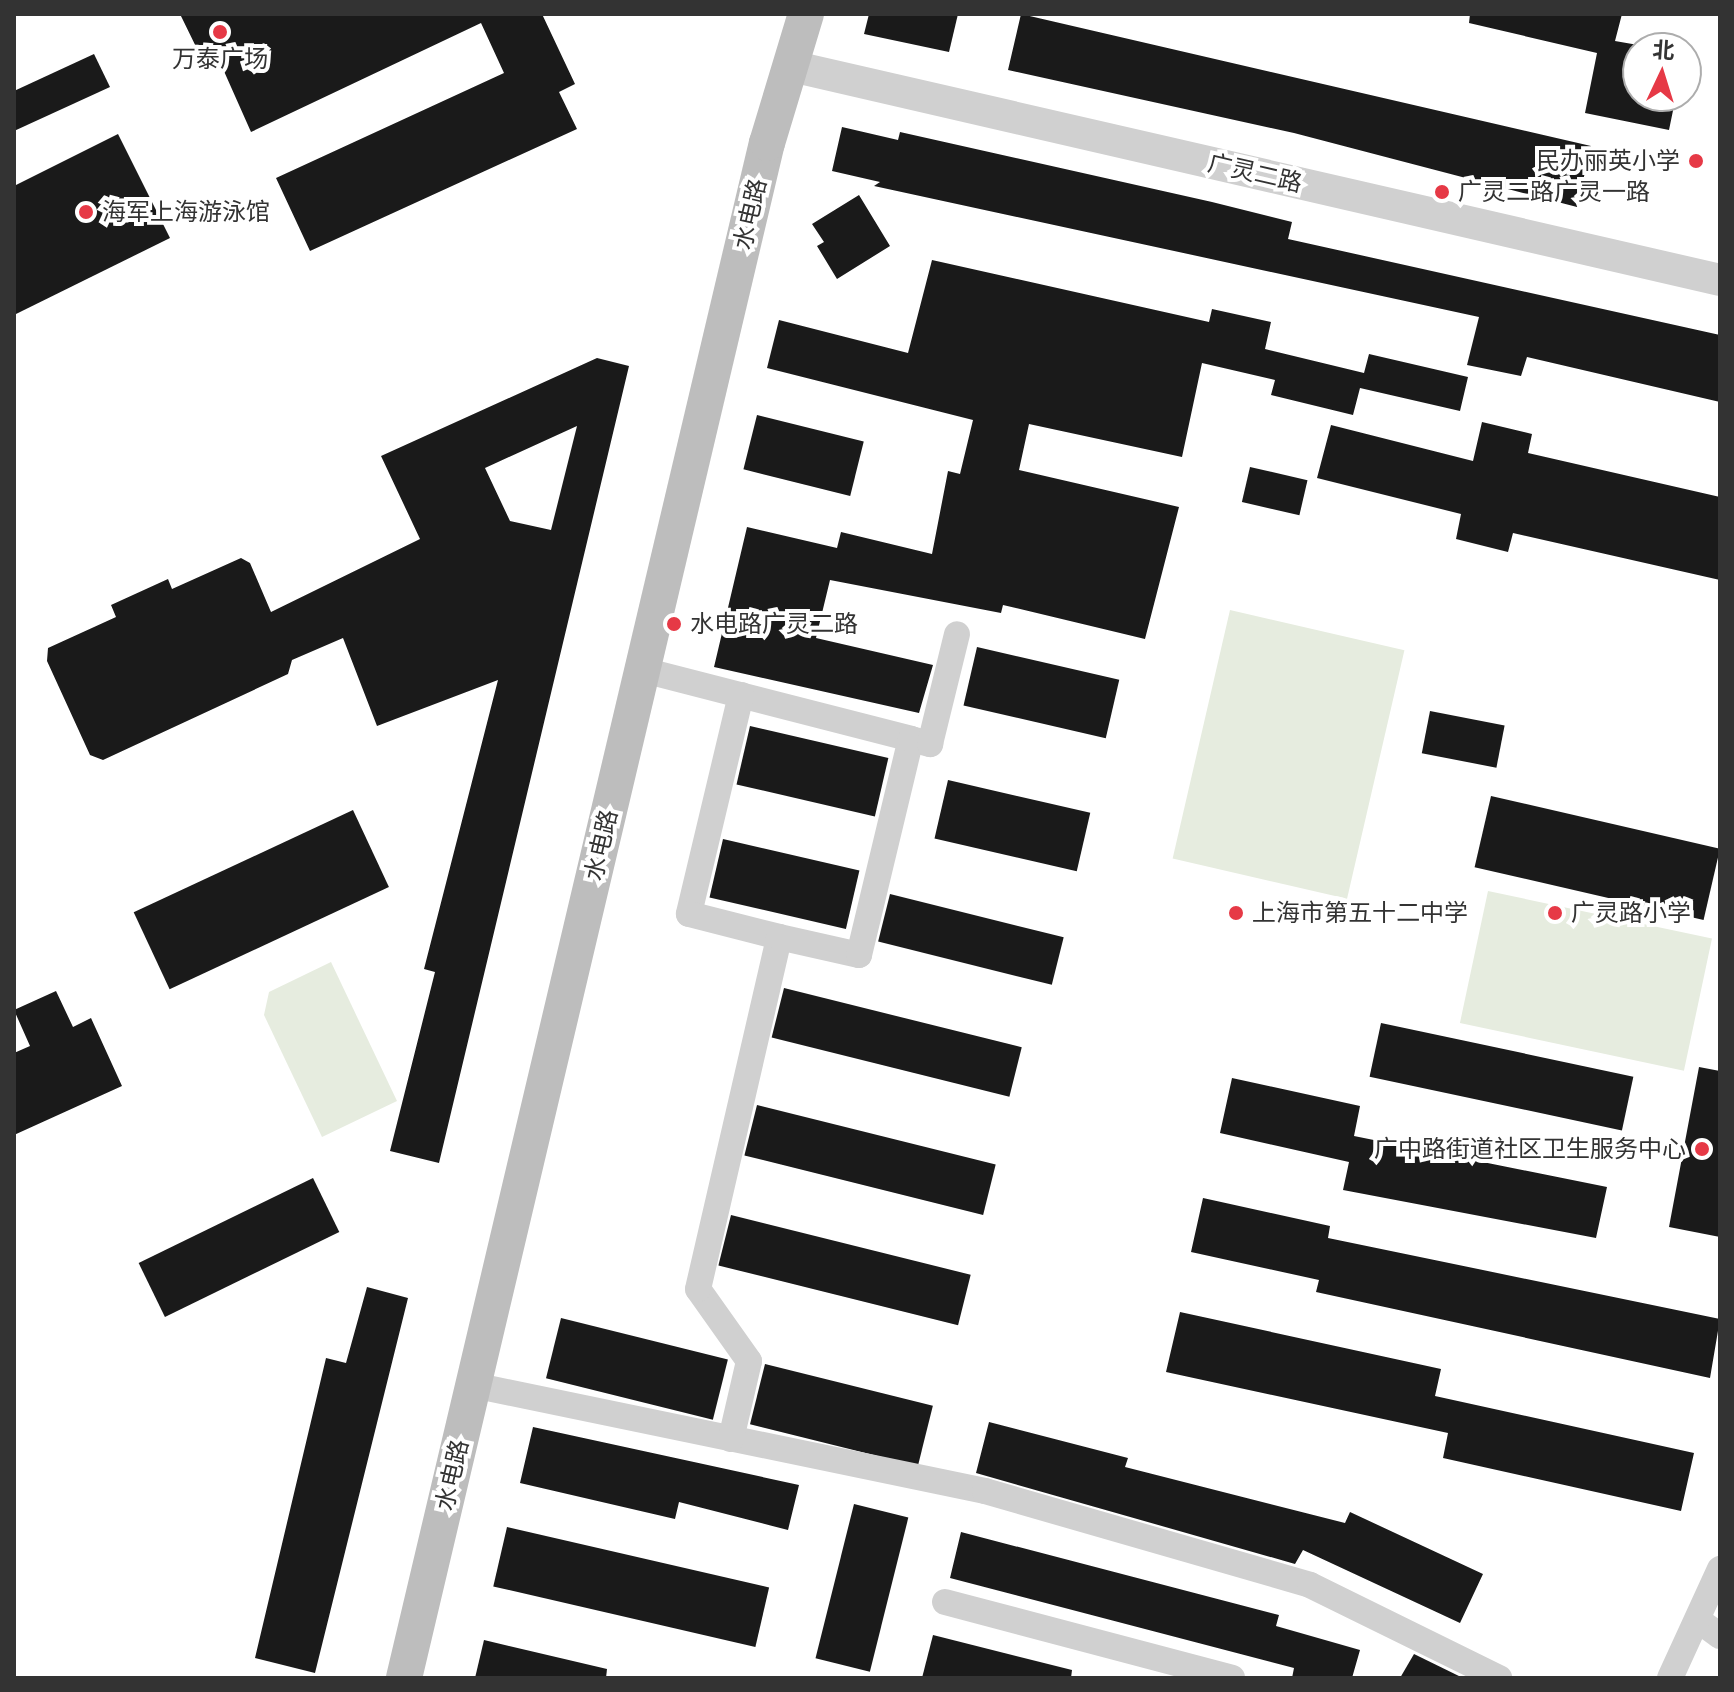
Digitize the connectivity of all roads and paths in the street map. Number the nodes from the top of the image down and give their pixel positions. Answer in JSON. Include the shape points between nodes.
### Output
{"nodes":[{"id":1,"x":806,"y":14,"type":"edge"},
{"id":2,"x":791,"y":66,"type":"junction"},
{"id":3,"x":1720,"y":280,"type":"edge"},
{"id":4,"x":957,"y":634,"type":"dead end"},
{"id":5,"x":643,"y":670,"type":"junction"},
{"id":6,"x":741,"y":695,"type":"junction"},
{"id":7,"x":911,"y":739,"type":"junction"},
{"id":8,"x":779,"y":937,"type":"junction"},
{"id":9,"x":473,"y":1385,"type":"junction"},
{"id":10,"x":731,"y":1439,"type":"junction"},
{"id":11,"x":1720,"y":1569,"type":"edge"},
{"id":12,"x":945,"y":1602,"type":"dead end"},
{"id":13,"x":1698,"y":1620,"type":"junction"},
{"id":14,"x":1720,"y":1636,"type":"edge"},
{"id":15,"x":404,"y":1678,"type":"edge"},
{"id":16,"x":1232,"y":1678,"type":"edge"},
{"id":17,"x":1499,"y":1678,"type":"edge"},
{"id":18,"x":1670,"y":1678,"type":"edge"}],
"edges":[{"from":1,"to":2,"type":"main road","name":"水电路"},
{"from":2,"to":3,"type":"street","name":"广灵二路"},
{"from":2,"to":5,"type":"main road","name":"水电路"},
{"from":4,"to":7,"type":"street","via":[[930,744]]},
{"from":5,"to":6,"type":"street"},
{"from":5,"to":9,"type":"main road","name":"水电路"},
{"from":6,"to":7,"type":"street"},
{"from":6,"to":8,"type":"street","via":[[689,914]]},
{"from":7,"to":8,"type":"street","via":[[859,955]]},
{"from":8,"to":10,"type":"street","via":[[698,1289],[749,1361]]},
{"from":9,"to":10,"type":"street"},
{"from":9,"to":15,"type":"main road","name":"水电路"},
{"from":10,"to":17,"type":"street","via":[[985,1491],[1310,1585]]},
{"from":11,"to":13,"type":"street"},
{"from":12,"to":16,"type":"street"},
{"from":13,"to":14,"type":"street"},
{"from":13,"to":18,"type":"street"}]}
